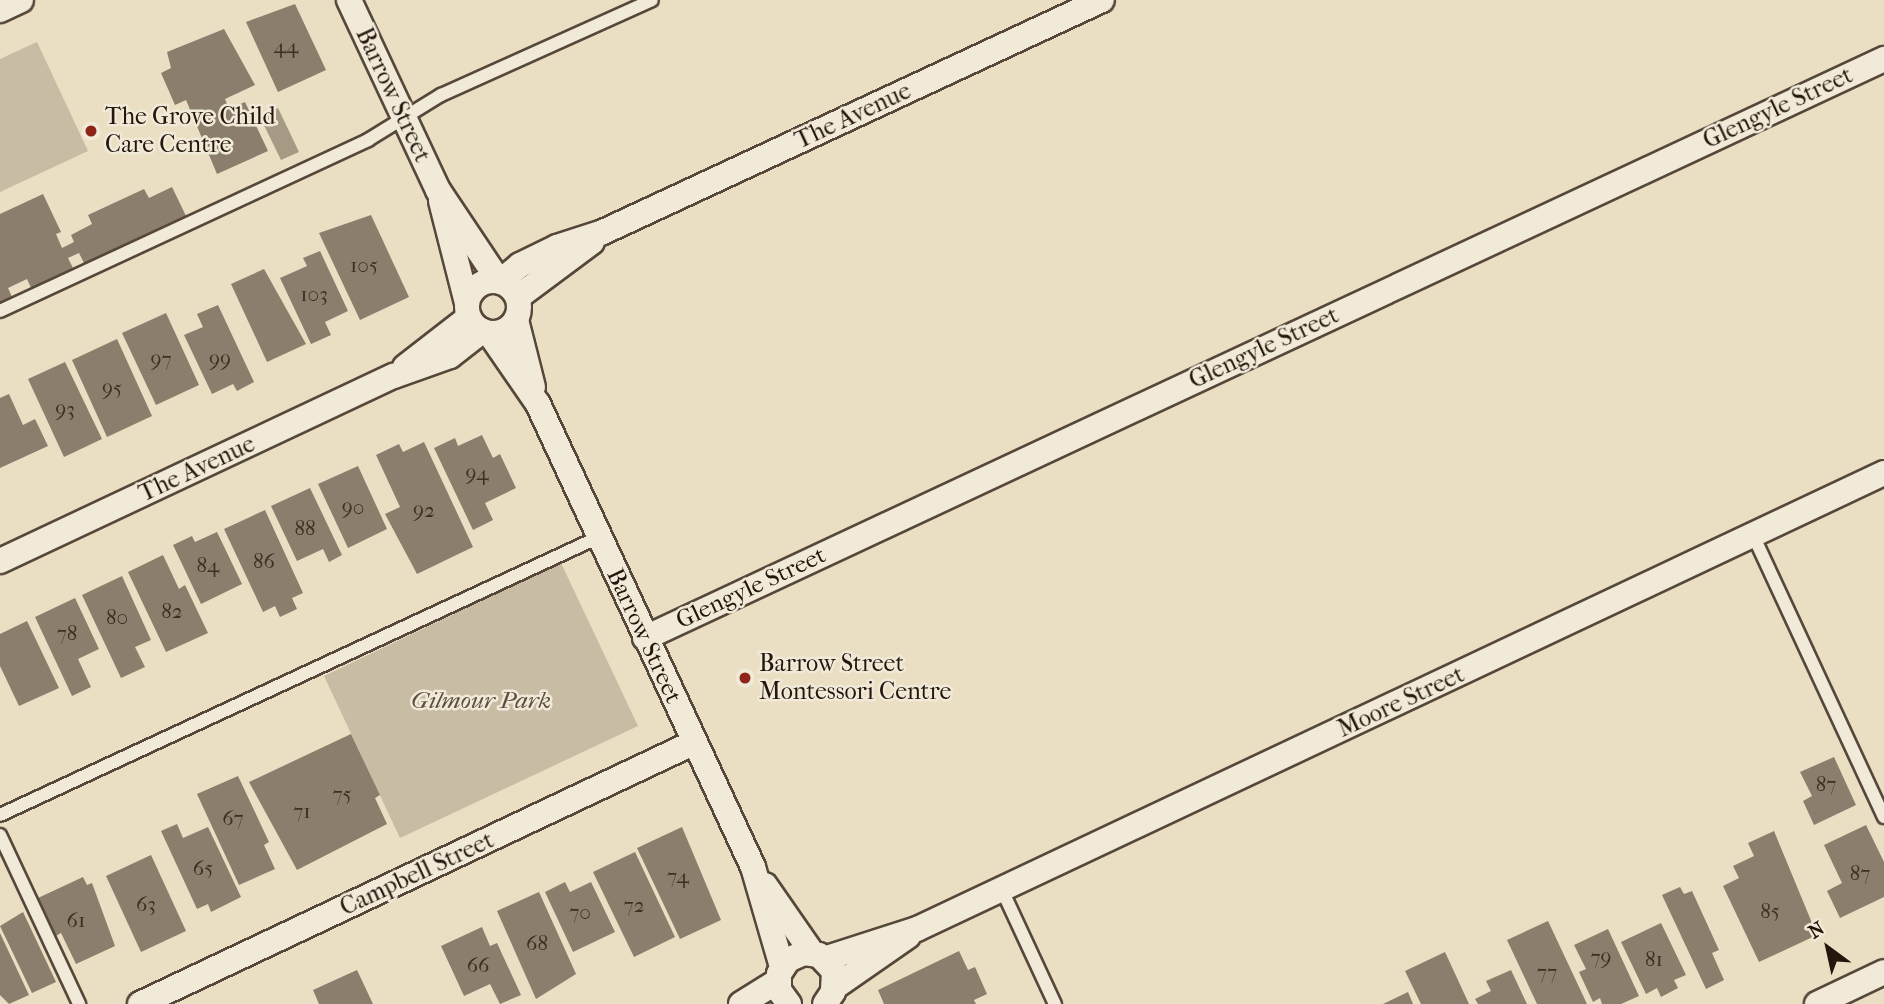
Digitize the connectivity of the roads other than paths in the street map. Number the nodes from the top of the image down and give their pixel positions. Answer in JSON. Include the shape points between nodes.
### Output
{"nodes":[{"id":1,"x":21,"y":0,"type":"edge"},
{"id":2,"x":349,"y":0,"type":"edge"},
{"id":3,"x":652,"y":0,"type":"edge"},
{"id":4,"x":1102,"y":0,"type":"edge"},
{"id":5,"x":0,"y":10,"type":"edge"},
{"id":6,"x":1884,"y":59,"type":"edge"},
{"id":7,"x":404,"y":118,"type":"junction"},
{"id":8,"x":438,"y":190,"type":"junction"},
{"id":9,"x":508,"y":295,"type":"junction"},
{"id":10,"x":0,"y":311,"type":"edge"},
{"id":11,"x":477,"y":321,"type":"junction"},
{"id":12,"x":538,"y":404,"type":"junction"},
{"id":13,"x":1884,"y":473,"type":"edge"},
{"id":14,"x":1753,"y":535,"type":"junction"},
{"id":15,"x":598,"y":537,"type":"junction"},
{"id":16,"x":0,"y":561,"type":"edge"},
{"id":17,"x":645,"y":638,"type":"junction"},
{"id":18,"x":693,"y":743,"type":"junction"},
{"id":19,"x":0,"y":815,"type":"edge"},
{"id":20,"x":1884,"y":817,"type":"edge"},
{"id":21,"x":0,"y":835,"type":"edge"},
{"id":22,"x":752,"y":867,"type":"junction"},
{"id":23,"x":1002,"y":890,"type":"junction"},
{"id":24,"x":917,"y":929,"type":"junction"},
{"id":25,"x":819,"y":956,"type":"junction"},
{"id":26,"x":1884,"y":972,"type":"edge"},
{"id":27,"x":780,"y":974,"type":"junction"},
{"id":28,"x":831,"y":998,"type":"edge"},
{"id":29,"x":79,"y":1004,"type":"edge"},
{"id":30,"x":140,"y":1004,"type":"edge"},
{"id":31,"x":741,"y":1004,"type":"edge"},
{"id":32,"x":789,"y":1004,"type":"edge"},
{"id":33,"x":1055,"y":1004,"type":"edge"},
{"id":34,"x":1817,"y":1004,"type":"edge"}],
"edges":[{"from":1,"to":5,"type":"street"},
{"from":2,"to":7,"type":"street","name":"Barrow Street"},
{"from":3,"to":7,"type":"lane","via":[[440,95]]},
{"from":4,"to":9,"type":"street","name":"The Avenue","via":[[603,232]]},
{"from":6,"to":17,"type":"street","name":"Glengyle Street"},
{"from":7,"to":8,"type":"street","name":"Barrow Street"},
{"from":7,"to":10,"type":"lane","via":[[368,140]]},
{"from":8,"to":9,"type":"street","name":"Barrow Street"},
{"from":8,"to":11,"type":"street","name":"Barrow Street"},
{"from":9,"to":11,"type":"street","via":[[505,331]]},
{"from":9,"to":11,"type":"street","via":[[474,288]]},
{"from":9,"to":12,"type":"street","name":"Barrow Street"},
{"from":11,"to":12,"type":"street","name":"Barrow Street"},
{"from":11,"to":16,"type":"street","name":"The Avenue","via":[[394,376]]},
{"from":12,"to":15,"type":"street","name":"Barrow Street"},
{"from":13,"to":14,"type":"street","name":"Moore Street"},
{"from":14,"to":20,"type":"lane"},
{"from":14,"to":23,"type":"street","name":"Moore Street"},
{"from":15,"to":17,"type":"street","name":"Barrow Street"},
{"from":15,"to":19,"type":"lane"},
{"from":17,"to":18,"type":"street","name":"Barrow Street"},
{"from":18,"to":22,"type":"street","name":"Barrow Street"},
{"from":18,"to":30,"type":"street","name":"Campbell Street"},
{"from":21,"to":29,"type":"lane"},
{"from":22,"to":25,"type":"street","name":"Barrow Street"},
{"from":22,"to":27,"type":"street","name":"Barrow Street"},
{"from":23,"to":24,"type":"street","name":"Moore Street"},
{"from":23,"to":33,"type":"lane"},
{"from":24,"to":25,"type":"street","name":"Moore Street"},
{"from":24,"to":28,"type":"street","name":"Moore Street"},
{"from":25,"to":27,"type":"street","name":"Moore Street","via":[[796,955]]},
{"from":25,"to":28,"type":"street","name":"Barrow Street","via":[[834,971]]},
{"from":26,"to":34,"type":"street"},
{"from":27,"to":31,"type":"street"},
{"from":27,"to":32,"type":"street","name":"Barrow Street"}]}
